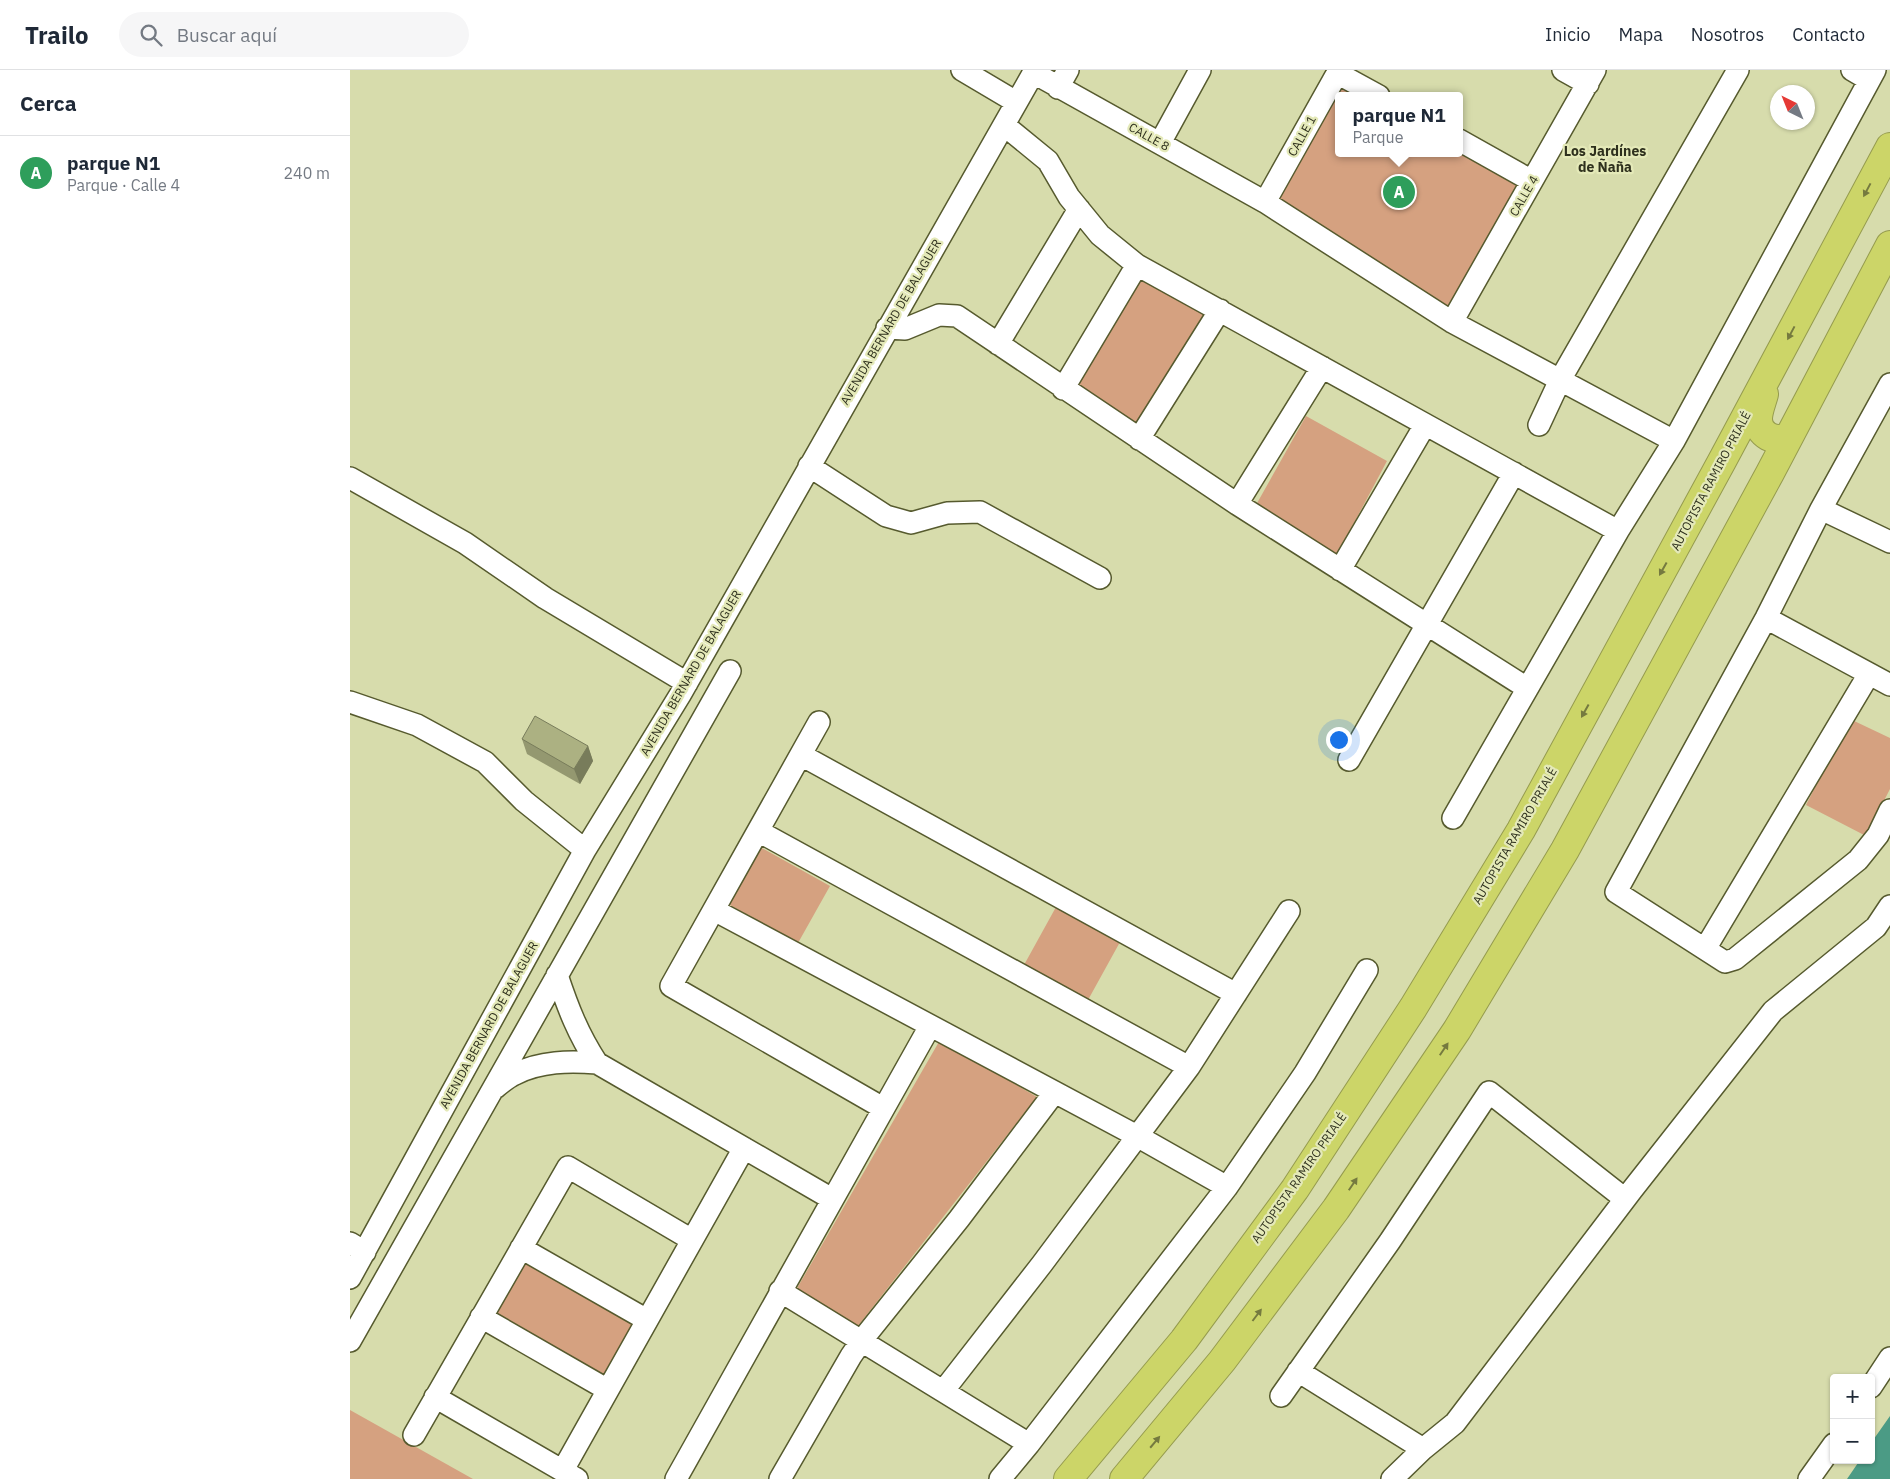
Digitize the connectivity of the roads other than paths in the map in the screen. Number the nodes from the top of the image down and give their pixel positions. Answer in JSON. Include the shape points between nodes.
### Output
{"nodes":[{"id":1,"x":962,"y":70,"type":"edge"},
{"id":2,"x":1200,"y":70,"type":"edge"},
{"id":3,"x":1563,"y":70,"type":"edge"},
{"id":4,"x":1738,"y":70,"type":"edge"},
{"id":5,"x":1034,"y":71,"type":"edge"},
{"id":6,"x":1338,"y":71,"type":"edge"},
{"id":7,"x":1865,"y":73,"type":"edge"},
{"id":8,"x":1591,"y":77,"type":"edge"},
{"id":9,"x":1063,"y":79,"type":"edge"},
{"id":10,"x":1372,"y":92,"type":"edge"},
{"id":11,"x":1016,"y":102,"type":"junction"},
{"id":12,"x":1004,"y":125,"type":"junction"},
{"id":13,"x":1463,"y":142,"type":"edge"},
{"id":14,"x":1160,"y":143,"type":"junction"},
{"id":15,"x":1890,"y":147,"type":"edge"},
{"id":16,"x":1532,"y":181,"type":"junction"},
{"id":17,"x":1265,"y":202,"type":"junction"},
{"id":18,"x":1079,"y":208,"type":"junction"},
{"id":19,"x":1890,"y":245,"type":"edge"},
{"id":20,"x":1138,"y":265,"type":"junction"},
{"id":21,"x":1220,"y":310,"type":"junction"},
{"id":22,"x":1452,"y":322,"type":"junction"},
{"id":23,"x":887,"y":328,"type":"junction"},
{"id":24,"x":998,"y":344,"type":"junction"},
{"id":25,"x":1322,"y":367,"type":"junction"},
{"id":26,"x":1769,"y":373,"type":"junction"},
{"id":27,"x":1560,"y":380,"type":"junction"},
{"id":28,"x":1890,"y":384,"type":"edge"},
{"id":29,"x":1064,"y":389,"type":"junction"},
{"id":30,"x":1424,"y":425,"type":"junction"},
{"id":31,"x":1539,"y":425,"type":"dead end"},
{"id":32,"x":1788,"y":437,"type":"junction"},
{"id":33,"x":1139,"y":438,"type":"junction"},
{"id":34,"x":1674,"y":441,"type":"junction"},
{"id":35,"x":809,"y":466,"type":"junction"},
{"id":36,"x":1514,"y":473,"type":"junction"},
{"id":37,"x":350,"y":478,"type":"edge"},
{"id":38,"x":1237,"y":504,"type":"junction"},
{"id":39,"x":1821,"y":509,"type":"junction"},
{"id":40,"x":1618,"y":531,"type":"junction"},
{"id":41,"x":1890,"y":542,"type":"edge"},
{"id":42,"x":1340,"y":570,"type":"junction"},
{"id":43,"x":1100,"y":578,"type":"dead end"},
{"id":44,"x":1766,"y":618,"type":"junction"},
{"id":45,"x":1428,"y":626,"type":"junction"},
{"id":46,"x":730,"y":671,"type":"dead end"},
{"id":47,"x":1869,"y":674,"type":"junction"},
{"id":48,"x":1890,"y":685,"type":"edge"},
{"id":49,"x":1527,"y":688,"type":"junction"},
{"id":50,"x":683,"y":689,"type":"junction"},
{"id":51,"x":350,"y":702,"type":"edge"},
{"id":52,"x":820,"y":722,"type":"dead end"},
{"id":53,"x":695,"y":733,"type":"junction"},
{"id":54,"x":801,"y":755,"type":"junction"},
{"id":55,"x":1349,"y":760,"type":"dead end"},
{"id":56,"x":1890,"y":810,"type":"edge"},
{"id":57,"x":1453,"y":818,"type":"dead end"},
{"id":58,"x":758,"y":831,"type":"junction"},
{"id":59,"x":585,"y":850,"type":"junction"},
{"id":60,"x":1890,"y":906,"type":"edge"},
{"id":61,"x":714,"y":910,"type":"junction"},
{"id":62,"x":1290,"y":911,"type":"dead end"},
{"id":63,"x":1705,"y":949,"type":"junction"},
{"id":64,"x":1367,"y":970,"type":"dead end"},
{"id":65,"x":557,"y":975,"type":"junction"},
{"id":66,"x":1236,"y":994,"type":"junction"},
{"id":67,"x":930,"y":1026,"type":"junction"},
{"id":68,"x":597,"y":1063,"type":"junction"},
{"id":69,"x":1188,"y":1067,"type":"junction"},
{"id":70,"x":492,"y":1090,"type":"junction"},
{"id":71,"x":1054,"y":1093,"type":"junction"},
{"id":72,"x":883,"y":1108,"type":"junction"},
{"id":73,"x":1137,"y":1136,"type":"junction"},
{"id":74,"x":744,"y":1148,"type":"junction"},
{"id":75,"x":1226,"y":1187,"type":"junction"},
{"id":76,"x":1625,"y":1199,"type":"junction"},
{"id":77,"x":832,"y":1200,"type":"junction"},
{"id":78,"x":692,"y":1240,"type":"junction"},
{"id":79,"x":358,"y":1247,"type":"edge"},
{"id":80,"x":521,"y":1248,"type":"junction"},
{"id":81,"x":350,"y":1278,"type":"edge"},
{"id":82,"x":780,"y":1291,"type":"junction"},
{"id":83,"x":360,"y":1305,"type":"edge"},
{"id":84,"x":482,"y":1317,"type":"junction"},
{"id":85,"x":647,"y":1320,"type":"junction"},
{"id":86,"x":862,"y":1340,"type":"junction"},
{"id":87,"x":350,"y":1341,"type":"edge"},
{"id":88,"x":1890,"y":1358,"type":"edge"},
{"id":89,"x":1298,"y":1372,"type":"junction"},
{"id":90,"x":1875,"y":1381,"type":"edge"},
{"id":91,"x":608,"y":1390,"type":"junction"},
{"id":92,"x":944,"y":1390,"type":"junction"},
{"id":93,"x":1281,"y":1396,"type":"dead end"},
{"id":94,"x":435,"y":1397,"type":"junction"},
{"id":95,"x":414,"y":1435,"type":"dead end"},
{"id":96,"x":1029,"y":1444,"type":"junction"},
{"id":97,"x":1423,"y":1449,"type":"junction"},
{"id":98,"x":1830,"y":1450,"type":"edge"},
{"id":99,"x":570,"y":1475,"type":"edge"},
{"id":100,"x":676,"y":1479,"type":"edge"},
{"id":101,"x":780,"y":1479,"type":"edge"},
{"id":102,"x":1000,"y":1479,"type":"edge"},
{"id":103,"x":1068,"y":1479,"type":"edge"},
{"id":104,"x":1124,"y":1479,"type":"edge"},
{"id":105,"x":1392,"y":1479,"type":"edge"},
{"id":106,"x":1810,"y":1479,"type":"edge"}],
"edges":[{"from":1,"to":11,"type":"street"},
{"from":2,"to":14,"type":"street"},
{"from":3,"to":8,"type":"street"},
{"from":4,"to":27,"type":"street"},
{"from":5,"to":9,"type":"street","name":"CALLE 8"},
{"from":5,"to":11,"type":"street","name":"AVENIDA BERNARD DE BALAGUER"},
{"from":6,"to":10,"type":"street"},
{"from":6,"to":17,"type":"street","name":"CALLE 1"},
{"from":7,"to":34,"type":"street"},
{"from":8,"to":16,"type":"street","name":"CALLE 4"},
{"from":9,"to":14,"type":"street","name":"CALLE 8"},
{"from":11,"to":12,"type":"street","name":"AVENIDA BERNARD DE BALAGUER"},
{"from":12,"to":18,"type":"street","via":[[1048,161]]},
{"from":12,"to":23,"type":"street","name":"AVENIDA BERNARD DE BALAGUER"},
{"from":13,"to":16,"type":"street"},
{"from":14,"to":17,"type":"street","name":"CALLE 8"},
{"from":15,"to":26,"type":"highway","name":"AUTOPISTA RAMIRO PRIALÉ","one_way":true},
{"from":16,"to":22,"type":"street","name":"CALLE 4"},
{"from":17,"to":22,"type":"street","name":"CALLE 8"},
{"from":18,"to":20,"type":"street","via":[[1100,235]]},
{"from":18,"to":24,"type":"street"},
{"from":19,"to":32,"type":"highway"},
{"from":20,"to":21,"type":"street"},
{"from":20,"to":29,"type":"street"},
{"from":21,"to":25,"type":"street"},
{"from":21,"to":33,"type":"street"},
{"from":22,"to":27,"type":"street","name":"CALLE 8"},
{"from":23,"to":24,"type":"street","via":[[905,329],[939,315],[957,316]]},
{"from":23,"to":35,"type":"street","name":"AVENIDA BERNARD DE BALAGUER"},
{"from":24,"to":29,"type":"street"},
{"from":25,"to":30,"type":"street"},
{"from":25,"to":38,"type":"street"},
{"from":26,"to":32,"type":"highway","via":[[1758,417],[1760,428],[1779,440]]},
{"from":26,"to":103,"type":"highway","name":"AUTOPISTA RAMIRO PRIALÉ","one_way":true,"via":[[1521,830],[1413,1008],[1295,1189],[1184,1340]]},
{"from":27,"to":31,"type":"street"},
{"from":27,"to":34,"type":"street","name":"CALLE 8"},
{"from":28,"to":39,"type":"street"},
{"from":29,"to":33,"type":"street"},
{"from":30,"to":36,"type":"street"},
{"from":30,"to":42,"type":"street"},
{"from":104,"to":32,"type":"highway","one_way":true,"via":[[1222,1361],[1336,1209],[1457,1030],[1565,850]]},
{"from":33,"to":38,"type":"street"},
{"from":34,"to":40,"type":"street"},
{"from":35,"to":43,"type":"street","via":[[886,516],[911,523],[947,513],[980,512]]},
{"from":35,"to":50,"type":"street","name":"AVENIDA BERNARD DE BALAGUER"},
{"from":36,"to":40,"type":"street"},
{"from":36,"to":45,"type":"street"},
{"from":37,"to":50,"type":"street","via":[[465,542]]},
{"from":38,"to":42,"type":"street"},
{"from":39,"to":41,"type":"street"},
{"from":39,"to":44,"type":"street"},
{"from":40,"to":49,"type":"street"},
{"from":42,"to":45,"type":"street"},
{"from":44,"to":47,"type":"street"},
{"from":44,"to":63,"type":"street","via":[[1616,892]]},
{"from":45,"to":49,"type":"street"},
{"from":45,"to":55,"type":"street"},
{"from":46,"to":53,"type":"street"},
{"from":47,"to":48,"type":"street"},
{"from":47,"to":63,"type":"street"},
{"from":49,"to":57,"type":"street"},
{"from":50,"to":53,"type":"street"},
{"from":50,"to":59,"type":"street","name":"AVENIDA BERNARD DE BALAGUER"},
{"from":51,"to":59,"type":"street","via":[[417,725],[486,762],[524,801]]},
{"from":52,"to":54,"type":"street"},
{"from":53,"to":65,"type":"street"},
{"from":54,"to":58,"type":"street"},
{"from":54,"to":66,"type":"street"},
{"from":56,"to":63,"type":"street","via":[[1878,835],[1858,860],[1735,959],[1725,962]]},
{"from":58,"to":61,"type":"street"},
{"from":58,"to":69,"type":"street"},
{"from":59,"to":79,"type":"street","name":"AVENIDA BERNARD DE BALAGUER"},
{"from":60,"to":76,"type":"street","via":[[1876,927],[1773,1011]]},
{"from":61,"to":67,"type":"street"},
{"from":61,"to":72,"type":"street","via":[[671,986]]},
{"from":62,"to":66,"type":"street"},
{"from":64,"to":75,"type":"street","via":[[1305,1073]]},
{"from":65,"to":68,"type":"street","via":[[581,1038]]},
{"from":65,"to":70,"type":"street"},
{"from":66,"to":69,"type":"street"},
{"from":67,"to":71,"type":"street"},
{"from":67,"to":72,"type":"street"},
{"from":68,"to":70,"type":"street","via":[[571,1061],[541,1065],[514,1074]]},
{"from":68,"to":74,"type":"street"},
{"from":69,"to":73,"type":"street"},
{"from":70,"to":83,"type":"street"},
{"from":71,"to":73,"type":"street"},
{"from":71,"to":86,"type":"street"},
{"from":72,"to":77,"type":"street"},
{"from":73,"to":75,"type":"street"},
{"from":73,"to":92,"type":"street"},
{"from":74,"to":77,"type":"street"},
{"from":74,"to":78,"type":"street"},
{"from":75,"to":96,"type":"street"},
{"from":76,"to":89,"type":"street","via":[[1489,1092]]},
{"from":76,"to":97,"type":"street","via":[[1455,1423]]},
{"from":77,"to":82,"type":"street"},
{"from":78,"to":80,"type":"street","via":[[568,1167]]},
{"from":78,"to":85,"type":"street"},
{"from":79,"to":81,"type":"street","name":"AVENIDA BERNARD DE BALAGUER"},
{"from":80,"to":84,"type":"street"},
{"from":80,"to":85,"type":"street"},
{"from":82,"to":86,"type":"street"},
{"from":82,"to":100,"type":"street"},
{"from":83,"to":87,"type":"street"},
{"from":84,"to":91,"type":"street"},
{"from":84,"to":94,"type":"street"},
{"from":85,"to":91,"type":"street"},
{"from":86,"to":92,"type":"street"},
{"from":86,"to":101,"type":"street"},
{"from":88,"to":90,"type":"street"},
{"from":89,"to":93,"type":"street"},
{"from":89,"to":97,"type":"street"},
{"from":91,"to":99,"type":"street"},
{"from":92,"to":96,"type":"street"},
{"from":94,"to":95,"type":"street"},
{"from":94,"to":99,"type":"street"},
{"from":96,"to":102,"type":"street"},
{"from":97,"to":105,"type":"street"},
{"from":98,"to":106,"type":"street"}]}
